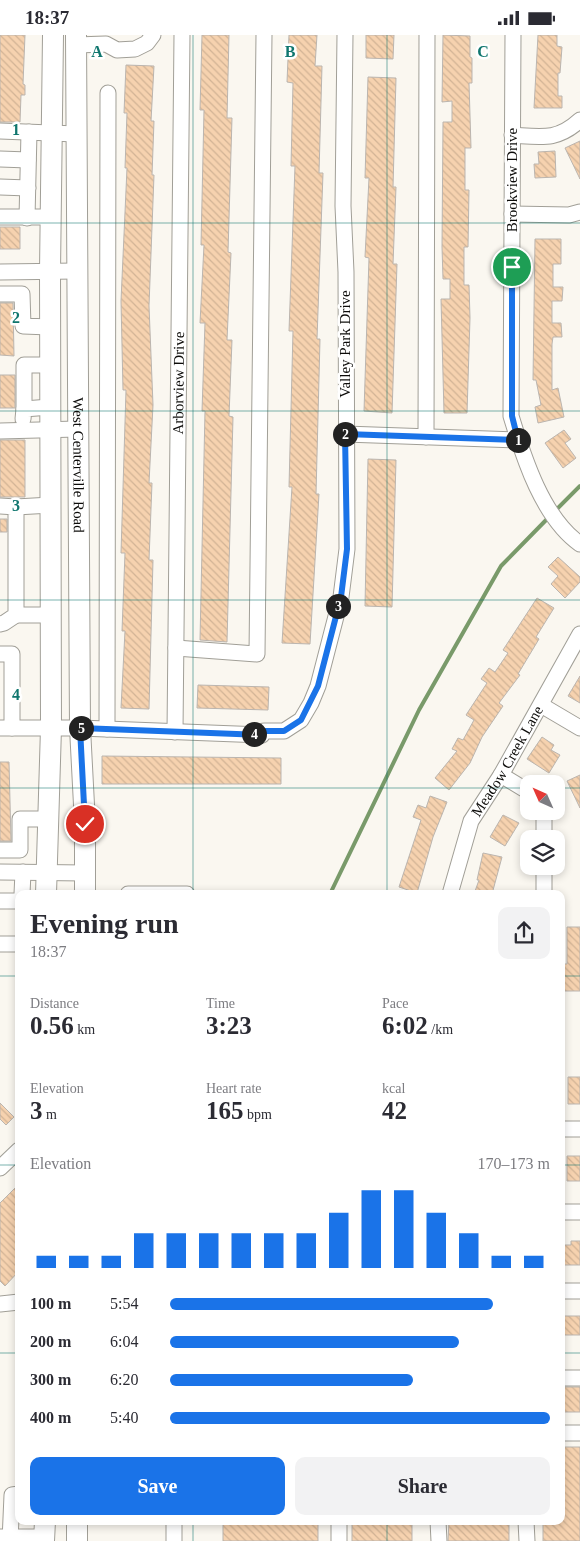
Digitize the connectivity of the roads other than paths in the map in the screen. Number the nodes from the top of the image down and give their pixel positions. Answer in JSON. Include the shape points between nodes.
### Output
{"nodes":[{"id":1,"x":52,"y":35,"type":"edge"},
{"id":2,"x":139,"y":35,"type":"edge"},
{"id":3,"x":152,"y":35,"type":"edge"},
{"id":4,"x":182,"y":35,"type":"edge"},
{"id":5,"x":264,"y":35,"type":"edge"},
{"id":6,"x":344,"y":35,"type":"edge"},
{"id":7,"x":427,"y":35,"type":"edge"},
{"id":8,"x":512,"y":35,"type":"edge"},
{"id":9,"x":76,"y":40,"type":"edge"},
{"id":10,"x":110,"y":43,"type":"edge"},
{"id":11,"x":108,"y":93,"type":"dead end"},
{"id":12,"x":580,"y":120,"type":"edge"},
{"id":13,"x":0,"y":131,"type":"edge"},
{"id":14,"x":29,"y":132,"type":"junction"},
{"id":15,"x":52,"y":134,"type":"junction"},
{"id":16,"x":76,"y":134,"type":"junction"},
{"id":17,"x":512,"y":135,"type":"junction"},
{"id":18,"x":0,"y":159,"type":"edge"},
{"id":19,"x":28,"y":160,"type":"junction"},
{"id":20,"x":0,"y":187,"type":"edge"},
{"id":21,"x":28,"y":188,"type":"junction"},
{"id":22,"x":580,"y":212,"type":"edge"},
{"id":23,"x":512,"y":214,"type":"junction"},
{"id":24,"x":0,"y":217,"type":"edge"},
{"id":25,"x":50,"y":217,"type":"junction"},
{"id":26,"x":26,"y":218,"type":"junction"},
{"id":27,"x":50,"y":271,"type":"junction"},
{"id":28,"x":76,"y":271,"type":"junction"},
{"id":29,"x":0,"y":272,"type":"edge"},
{"id":30,"x":0,"y":294,"type":"edge"},
{"id":31,"x":50,"y":327,"type":"junction"},
{"id":32,"x":50,"y":365,"type":"junction"},
{"id":33,"x":50,"y":407,"type":"junction"},
{"id":34,"x":24,"y":409,"type":"junction"},
{"id":35,"x":77,"y":429,"type":"junction"},
{"id":36,"x":50,"y":430,"type":"junction"},
{"id":37,"x":0,"y":431,"type":"edge"},
{"id":38,"x":21,"y":431,"type":"junction"},
{"id":39,"x":345,"y":434,"type":"junction"},
{"id":40,"x":426,"y":437,"type":"junction"},
{"id":41,"x":518,"y":440,"type":"junction"},
{"id":42,"x":50,"y":505,"type":"junction"},
{"id":43,"x":0,"y":506,"type":"edge"},
{"id":44,"x":16,"y":507,"type":"junction"},
{"id":45,"x":580,"y":544,"type":"edge"},
{"id":46,"x":16,"y":615,"type":"junction"},
{"id":47,"x":51,"y":615,"type":"junction"},
{"id":48,"x":0,"y":624,"type":"edge"},
{"id":49,"x":580,"y":634,"type":"edge"},
{"id":50,"x":176,"y":648,"type":"junction"},
{"id":51,"x":0,"y":654,"type":"edge"},
{"id":52,"x":541,"y":705,"type":"junction"},
{"id":53,"x":6,"y":728,"type":"edge"},
{"id":54,"x":51,"y":728,"type":"junction"},
{"id":55,"x":80,"y":728,"type":"junction"},
{"id":56,"x":580,"y":728,"type":"edge"},
{"id":57,"x":107,"y":729,"type":"junction"},
{"id":58,"x":175,"y":732,"type":"junction"},
{"id":59,"x":501,"y":775,"type":"junction"},
{"id":60,"x":520,"y":787,"type":"edge"},
{"id":61,"x":47,"y":819,"type":"junction"},
{"id":62,"x":0,"y":850,"type":"edge"},
{"id":63,"x":0,"y":872,"type":"edge"},
{"id":64,"x":23,"y":872,"type":"junction"},
{"id":65,"x":47,"y":872,"type":"junction"},
{"id":66,"x":85,"y":873,"type":"junction"},
{"id":67,"x":544,"y":875,"type":"edge"},
{"id":68,"x":22,"y":890,"type":"edge"},
{"id":69,"x":46,"y":890,"type":"edge"},
{"id":70,"x":85,"y":890,"type":"edge"},
{"id":71,"x":451,"y":890,"type":"edge"},
{"id":72,"x":544,"y":890,"type":"edge"},
{"id":73,"x":0,"y":901,"type":"edge"},
{"id":74,"x":15,"y":901,"type":"edge"},
{"id":75,"x":0,"y":944,"type":"edge"},
{"id":76,"x":15,"y":944,"type":"edge"},
{"id":77,"x":565,"y":1129,"type":"edge"},
{"id":78,"x":580,"y":1129,"type":"edge"},
{"id":79,"x":15,"y":1154,"type":"edge"},
{"id":80,"x":0,"y":1168,"type":"edge"},
{"id":81,"x":565,"y":1212,"type":"edge"},
{"id":82,"x":580,"y":1212,"type":"edge"},
{"id":83,"x":565,"y":1291,"type":"edge"},
{"id":84,"x":580,"y":1291,"type":"edge"},
{"id":85,"x":15,"y":1302,"type":"edge"},
{"id":86,"x":0,"y":1303,"type":"edge"},
{"id":87,"x":565,"y":1378,"type":"edge"},
{"id":88,"x":580,"y":1378,"type":"edge"},
{"id":89,"x":565,"y":1433,"type":"edge"},
{"id":90,"x":580,"y":1433,"type":"edge"},
{"id":91,"x":15,"y":1495,"type":"edge"},
{"id":92,"x":77,"y":1525,"type":"edge"},
{"id":93,"x":174,"y":1525,"type":"edge"},
{"id":94,"x":340,"y":1525,"type":"edge"},
{"id":95,"x":438,"y":1525,"type":"edge"},
{"id":96,"x":526,"y":1525,"type":"edge"},
{"id":97,"x":44,"y":1533,"type":"edge"},
{"id":98,"x":7,"y":1538,"type":"edge"},
{"id":99,"x":77,"y":1541,"type":"edge"},
{"id":100,"x":174,"y":1541,"type":"edge"},
{"id":101,"x":339,"y":1541,"type":"edge"},
{"id":102,"x":439,"y":1541,"type":"edge"},
{"id":103,"x":527,"y":1541,"type":"edge"}],
"edges":[{"from":1,"to":15,"type":"main road","name":"West Centerville Road"},
{"from":2,"to":10,"type":"street"},
{"from":3,"to":10,"type":"street","via":[[147,43],[135,49]]},
{"from":4,"to":50,"type":"street","name":"Arborview Drive"},
{"from":5,"to":50,"type":"street","via":[[257,654]]},
{"from":6,"to":39,"type":"street","name":"Valley Park Drive"},
{"from":7,"to":40,"type":"street"},
{"from":8,"to":17,"type":"street","name":"Brookview Drive"},
{"from":9,"to":10,"type":"street"},
{"from":9,"to":16,"type":"main road","name":"West Centerville Road"},
{"from":11,"to":57,"type":"street"},
{"from":12,"to":17,"type":"street","via":[[567,132],[556,136]]},
{"from":13,"to":14,"type":"street"},
{"from":14,"to":15,"type":"street"},
{"from":14,"to":19,"type":"street"},
{"from":15,"to":16,"type":"street"},
{"from":15,"to":25,"type":"main road","name":"West Centerville Road"},
{"from":16,"to":28,"type":"main road","name":"West Centerville Road"},
{"from":17,"to":23,"type":"street","name":"Brookview Drive"},
{"from":18,"to":19,"type":"street"},
{"from":19,"to":21,"type":"street"},
{"from":20,"to":21,"type":"street"},
{"from":21,"to":26,"type":"street"},
{"from":22,"to":23,"type":"street","via":[[569,215]]},
{"from":23,"to":41,"type":"street","name":"Brookview Drive","via":[[512,416]]},
{"from":24,"to":26,"type":"street"},
{"from":25,"to":26,"type":"street"},
{"from":25,"to":27,"type":"main road","name":"West Centerville Road"},
{"from":27,"to":28,"type":"street"},
{"from":27,"to":29,"type":"street"},
{"from":27,"to":31,"type":"main road","name":"West Centerville Road"},
{"from":28,"to":35,"type":"main road","name":"West Centerville Road"},
{"from":30,"to":31,"type":"street","via":[[22,294],[23,326]]},
{"from":31,"to":32,"type":"main road","name":"West Centerville Road"},
{"from":32,"to":33,"type":"main road","name":"West Centerville Road"},
{"from":32,"to":34,"type":"street","via":[[24,365]]},
{"from":33,"to":34,"type":"street"},
{"from":33,"to":36,"type":"main road","name":"West Centerville Road"},
{"from":34,"to":38,"type":"street"},
{"from":35,"to":36,"type":"street"},
{"from":35,"to":55,"type":"main road","name":"West Centerville Road"},
{"from":36,"to":38,"type":"street"},
{"from":36,"to":42,"type":"main road","name":"West Centerville Road"},
{"from":37,"to":38,"type":"street"},
{"from":39,"to":40,"type":"street"},
{"from":39,"to":58,"type":"street","name":"Valley Park Drive","via":[[347,549],[341,597],[311,703],[301,720],[284,731],[264,731],[262,735]]},
{"from":40,"to":41,"type":"street"},
{"from":41,"to":45,"type":"street","name":"Brookview Drive","via":[[545,504],[567,535]]},
{"from":42,"to":44,"type":"street"},
{"from":42,"to":47,"type":"main road","name":"West Centerville Road"},
{"from":43,"to":44,"type":"street"},
{"from":44,"to":46,"type":"street"},
{"from":46,"to":47,"type":"street"},
{"from":46,"to":48,"type":"street"},
{"from":47,"to":54,"type":"main road","name":"West Centerville Road"},
{"from":49,"to":52,"type":"street","name":"Meadow Creek Lane"},
{"from":50,"to":58,"type":"street","name":"Arborview Drive"},
{"from":51,"to":53,"type":"street","via":[[12,654]]},
{"from":52,"to":56,"type":"street"},
{"from":52,"to":59,"type":"street","name":"Meadow Creek Lane"},
{"from":53,"to":54,"type":"street","name":"Valley Park Drive"},
{"from":54,"to":55,"type":"street","name":"Valley Park Drive"},
{"from":54,"to":61,"type":"main road","name":"West Centerville Road"},
{"from":55,"to":57,"type":"street","name":"Valley Park Drive"},
{"from":55,"to":66,"type":"main road","name":"West Centerville Road"},
{"from":57,"to":58,"type":"street","name":"Valley Park Drive"},
{"from":59,"to":60,"type":"street"},
{"from":59,"to":71,"type":"street","name":"Meadow Creek Lane","via":[[472,821]]},
{"from":61,"to":62,"type":"street","via":[[20,819],[20,849]]},
{"from":61,"to":65,"type":"main road","name":"West Centerville Road"},
{"from":63,"to":64,"type":"street"},
{"from":64,"to":65,"type":"street"},
{"from":64,"to":68,"type":"street"},
{"from":65,"to":66,"type":"street"},
{"from":65,"to":69,"type":"main road","name":"West Centerville Road"},
{"from":66,"to":70,"type":"main road","name":"West Centerville Road"},
{"from":67,"to":72,"type":"street"},
{"from":73,"to":74,"type":"street"},
{"from":75,"to":76,"type":"street"},
{"from":77,"to":78,"type":"street"},
{"from":79,"to":80,"type":"street"},
{"from":81,"to":82,"type":"street"},
{"from":83,"to":84,"type":"street"},
{"from":85,"to":86,"type":"street"},
{"from":87,"to":88,"type":"street"},
{"from":89,"to":90,"type":"street"},
{"from":91,"to":98,"type":"street","via":[[12,1495]]},
{"from":92,"to":99,"type":"main road"},
{"from":93,"to":100,"type":"street"},
{"from":94,"to":101,"type":"street"},
{"from":95,"to":102,"type":"street"},
{"from":96,"to":103,"type":"street"},
{"from":97,"to":98,"type":"street"}]}
